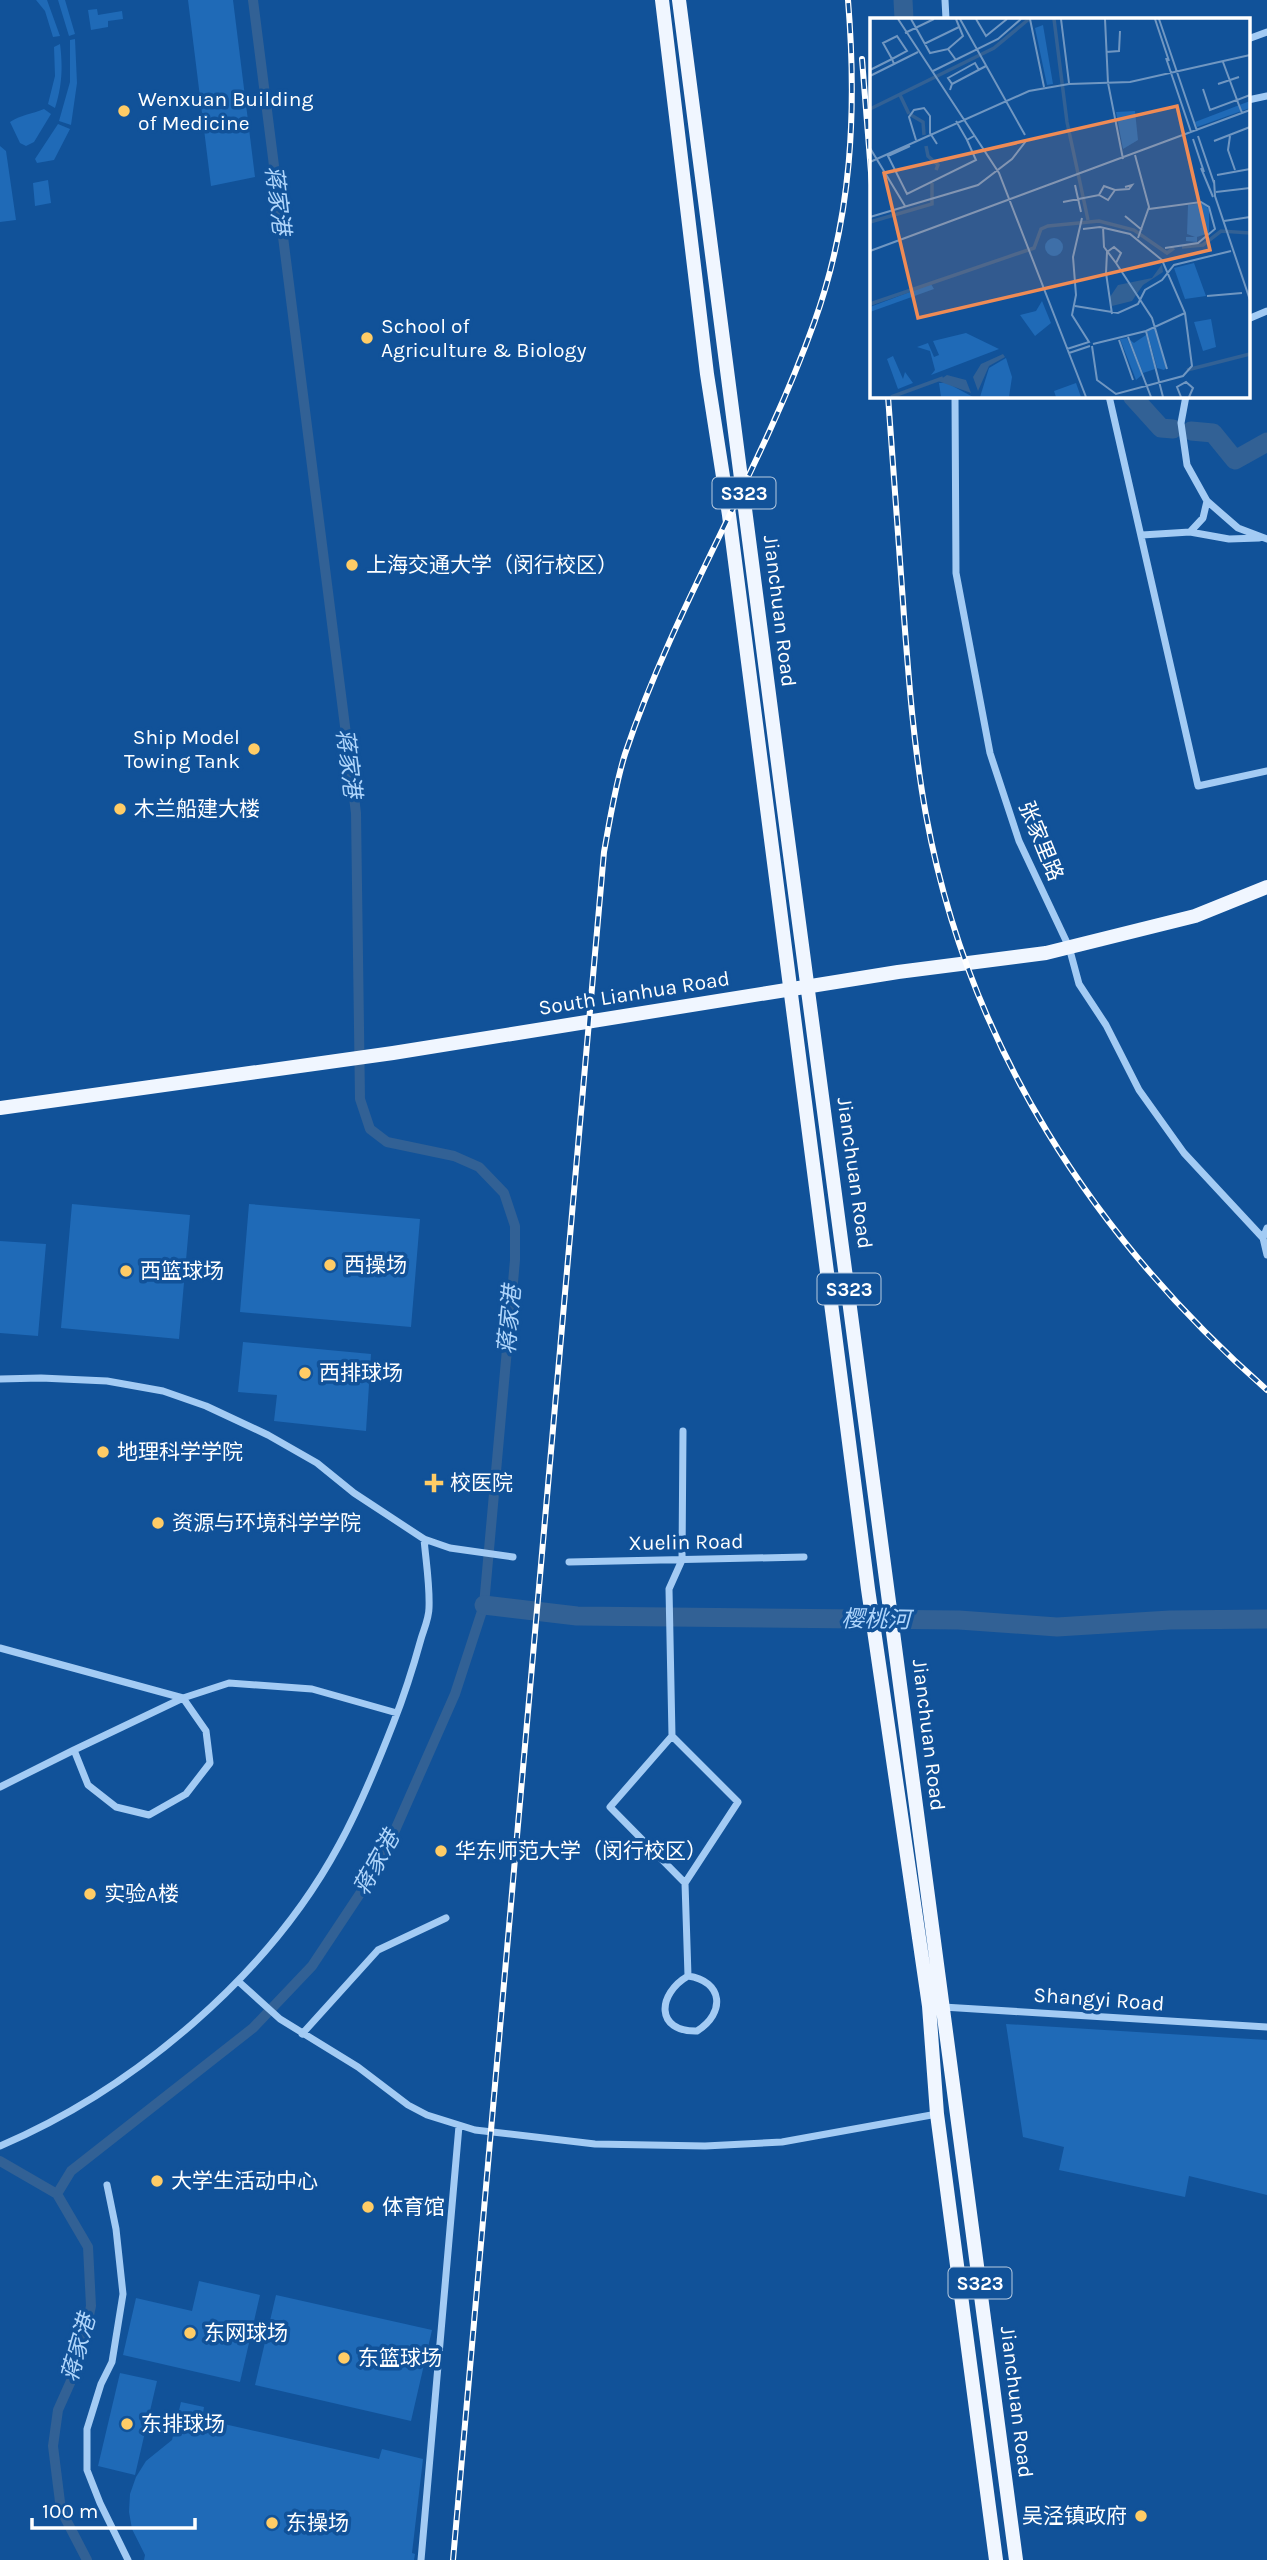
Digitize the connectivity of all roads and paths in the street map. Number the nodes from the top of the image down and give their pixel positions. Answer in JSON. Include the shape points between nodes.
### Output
{"nodes":[{"id":1,"x":662,"y":0,"type":"edge"},
{"id":2,"x":679,"y":0,"type":"edge"},
{"id":3,"x":945,"y":0,"type":"edge"},
{"id":4,"x":946,"y":18,"type":"edge"},
{"id":5,"x":1267,"y":32,"type":"edge"},
{"id":6,"x":1250,"y":38,"type":"edge"},
{"id":7,"x":1267,"y":311,"type":"edge"},
{"id":8,"x":1250,"y":318,"type":"edge"},
{"id":9,"x":955,"y":397,"type":"edge"},
{"id":10,"x":1108,"y":397,"type":"edge"},
{"id":11,"x":1186,"y":397,"type":"edge"},
{"id":12,"x":1207,"y":501,"type":"junction"},
{"id":13,"x":1190,"y":532,"type":"junction"},
{"id":14,"x":1142,"y":535,"type":"junction"},
{"id":15,"x":1265,"y":538,"type":"edge"},
{"id":16,"x":1267,"y":771,"type":"edge"},
{"id":17,"x":1267,"y":887,"type":"edge"},
{"id":18,"x":1069,"y":947,"type":"junction"},
{"id":19,"x":809,"y":986,"type":"junction"},
{"id":20,"x":790,"y":989,"type":"junction"},
{"id":21,"x":0,"y":1108,"type":"edge"},
{"id":22,"x":1267,"y":1228,"type":"edge"},
{"id":23,"x":1263,"y":1238,"type":"junction"},
{"id":24,"x":1267,"y":1255,"type":"edge"},
{"id":25,"x":0,"y":1380,"type":"edge"},
{"id":26,"x":683,"y":1431,"type":"dead end"},
{"id":27,"x":424,"y":1539,"type":"junction"},
{"id":28,"x":513,"y":1557,"type":"dead end"},
{"id":29,"x":804,"y":1557,"type":"dead end"},
{"id":30,"x":682,"y":1560,"type":"junction"},
{"id":31,"x":569,"y":1562,"type":"dead end"},
{"id":32,"x":0,"y":1648,"type":"edge"},
{"id":33,"x":183,"y":1698,"type":"junction"},
{"id":34,"x":397,"y":1713,"type":"junction"},
{"id":35,"x":672,"y":1737,"type":"junction"},
{"id":36,"x":74,"y":1750,"type":"junction"},
{"id":37,"x":0,"y":1787,"type":"edge"},
{"id":38,"x":685,"y":1883,"type":"junction"},
{"id":39,"x":446,"y":1918,"type":"dead end"},
{"id":40,"x":688,"y":1976,"type":"junction"},
{"id":41,"x":239,"y":1981,"type":"junction"},
{"id":42,"x":937,"y":2006,"type":"junction"},
{"id":43,"x":1267,"y":2027,"type":"edge"},
{"id":44,"x":302,"y":2034,"type":"junction"},
{"id":45,"x":937,"y":2114,"type":"junction"},
{"id":46,"x":459,"y":2126,"type":"junction"},
{"id":47,"x":0,"y":2146,"type":"edge"},
{"id":48,"x":107,"y":2185,"type":"dead end"},
{"id":49,"x":128,"y":2560,"type":"edge"},
{"id":50,"x":421,"y":2560,"type":"edge"},
{"id":51,"x":996,"y":2560,"type":"edge"},
{"id":52,"x":1016,"y":2560,"type":"edge"}],
"edges":[{"from":1,"to":20,"type":"main road","name":"Jianchuan Road"},
{"from":2,"to":19,"type":"main road","name":"Jianchuan Road","number":"S323"},
{"from":3,"to":4,"type":"street"},
{"from":5,"to":6,"type":"street"},
{"from":7,"to":8,"type":"street"},
{"from":9,"to":18,"type":"street","name":"张家里路","via":[[956,573],[990,753],[1019,841]]},
{"from":10,"to":14,"type":"street"},
{"from":11,"to":12,"type":"street","via":[[1181,424],[1187,465]]},
{"from":12,"to":13,"type":"street","via":[[1203,518]]},
{"from":12,"to":15,"type":"street","via":[[1238,528]]},
{"from":13,"to":14,"type":"street"},
{"from":13,"to":15,"type":"street","via":[[1229,539]]},
{"from":14,"to":16,"type":"street","via":[[1198,786]]},
{"from":17,"to":18,"type":"main road","name":"South Lianhua Road","via":[[1195,916]]},
{"from":18,"to":19,"type":"main road","name":"South Lianhua Road"},
{"from":18,"to":23,"type":"street","name":"张家里路","via":[[1079,984],[1139,1090],[1184,1153]]},
{"from":19,"to":20,"type":"main road","name":"South Lianhua Road"},
{"from":19,"to":42,"type":"main road","name":"Jianchuan Road","number":"S323","via":[[896,1644]]},
{"from":20,"to":21,"type":"main road","name":"South Lianhua Road","via":[[393,1053]]},
{"from":20,"to":42,"type":"main road","name":"Jianchuan Road","via":[[868,1589]]},
{"from":22,"to":23,"type":"street"},
{"from":23,"to":24,"type":"street"},
{"from":25,"to":27,"type":"street","via":[[107,1381],[163,1391],[206,1406],[317,1463]]},
{"from":26,"to":30,"type":"street"},
{"from":27,"to":28,"type":"street"},
{"from":27,"to":34,"type":"street","via":[[429,1610]]},
{"from":29,"to":30,"type":"street","name":"Xuelin Road"},
{"from":30,"to":31,"type":"street","name":"Xuelin Road"},
{"from":30,"to":35,"type":"street","via":[[668,1589]]},
{"from":32,"to":33,"type":"street"},
{"from":33,"to":34,"type":"street","via":[[229,1683],[312,1689]]},
{"from":33,"to":36,"type":"street"},
{"from":33,"to":36,"type":"street","via":[[206,1731],[210,1762],[186,1794],[149,1815],[116,1807],[88,1785]]},
{"from":34,"to":41,"type":"street","via":[[339,1846],[289,1922]]},
{"from":35,"to":38,"type":"street","via":[[738,1802]]},
{"from":35,"to":38,"type":"street","via":[[610,1807]]},
{"from":36,"to":37,"type":"street"},
{"from":38,"to":40,"type":"street"},
{"from":39,"to":44,"type":"street","via":[[378,1950]]},
{"from":40,"to":40,"type":"street","via":[[676,1982],[664,2004],[674,2025],[697,2031],[713,2017],[718,2005],[707,1983]]},
{"from":41,"to":44,"type":"street"},
{"from":41,"to":47,"type":"street","via":[[129,2073]]},
{"from":42,"to":43,"type":"street","name":"Shangyi Road"},
{"from":42,"to":45,"type":"main road","name":"Jianchuan Road"},
{"from":42,"to":52,"type":"main road","name":"Jianchuan Road","number":"S323"},
{"from":44,"to":46,"type":"street","via":[[408,2105]]},
{"from":45,"to":46,"type":"street","via":[[782,2142],[705,2146],[594,2144]]},
{"from":45,"to":51,"type":"main road","name":"Jianchuan Road"},
{"from":46,"to":50,"type":"street"},
{"from":48,"to":49,"type":"street","via":[[124,2294],[112,2362],[87,2429],[87,2470]]}]}
